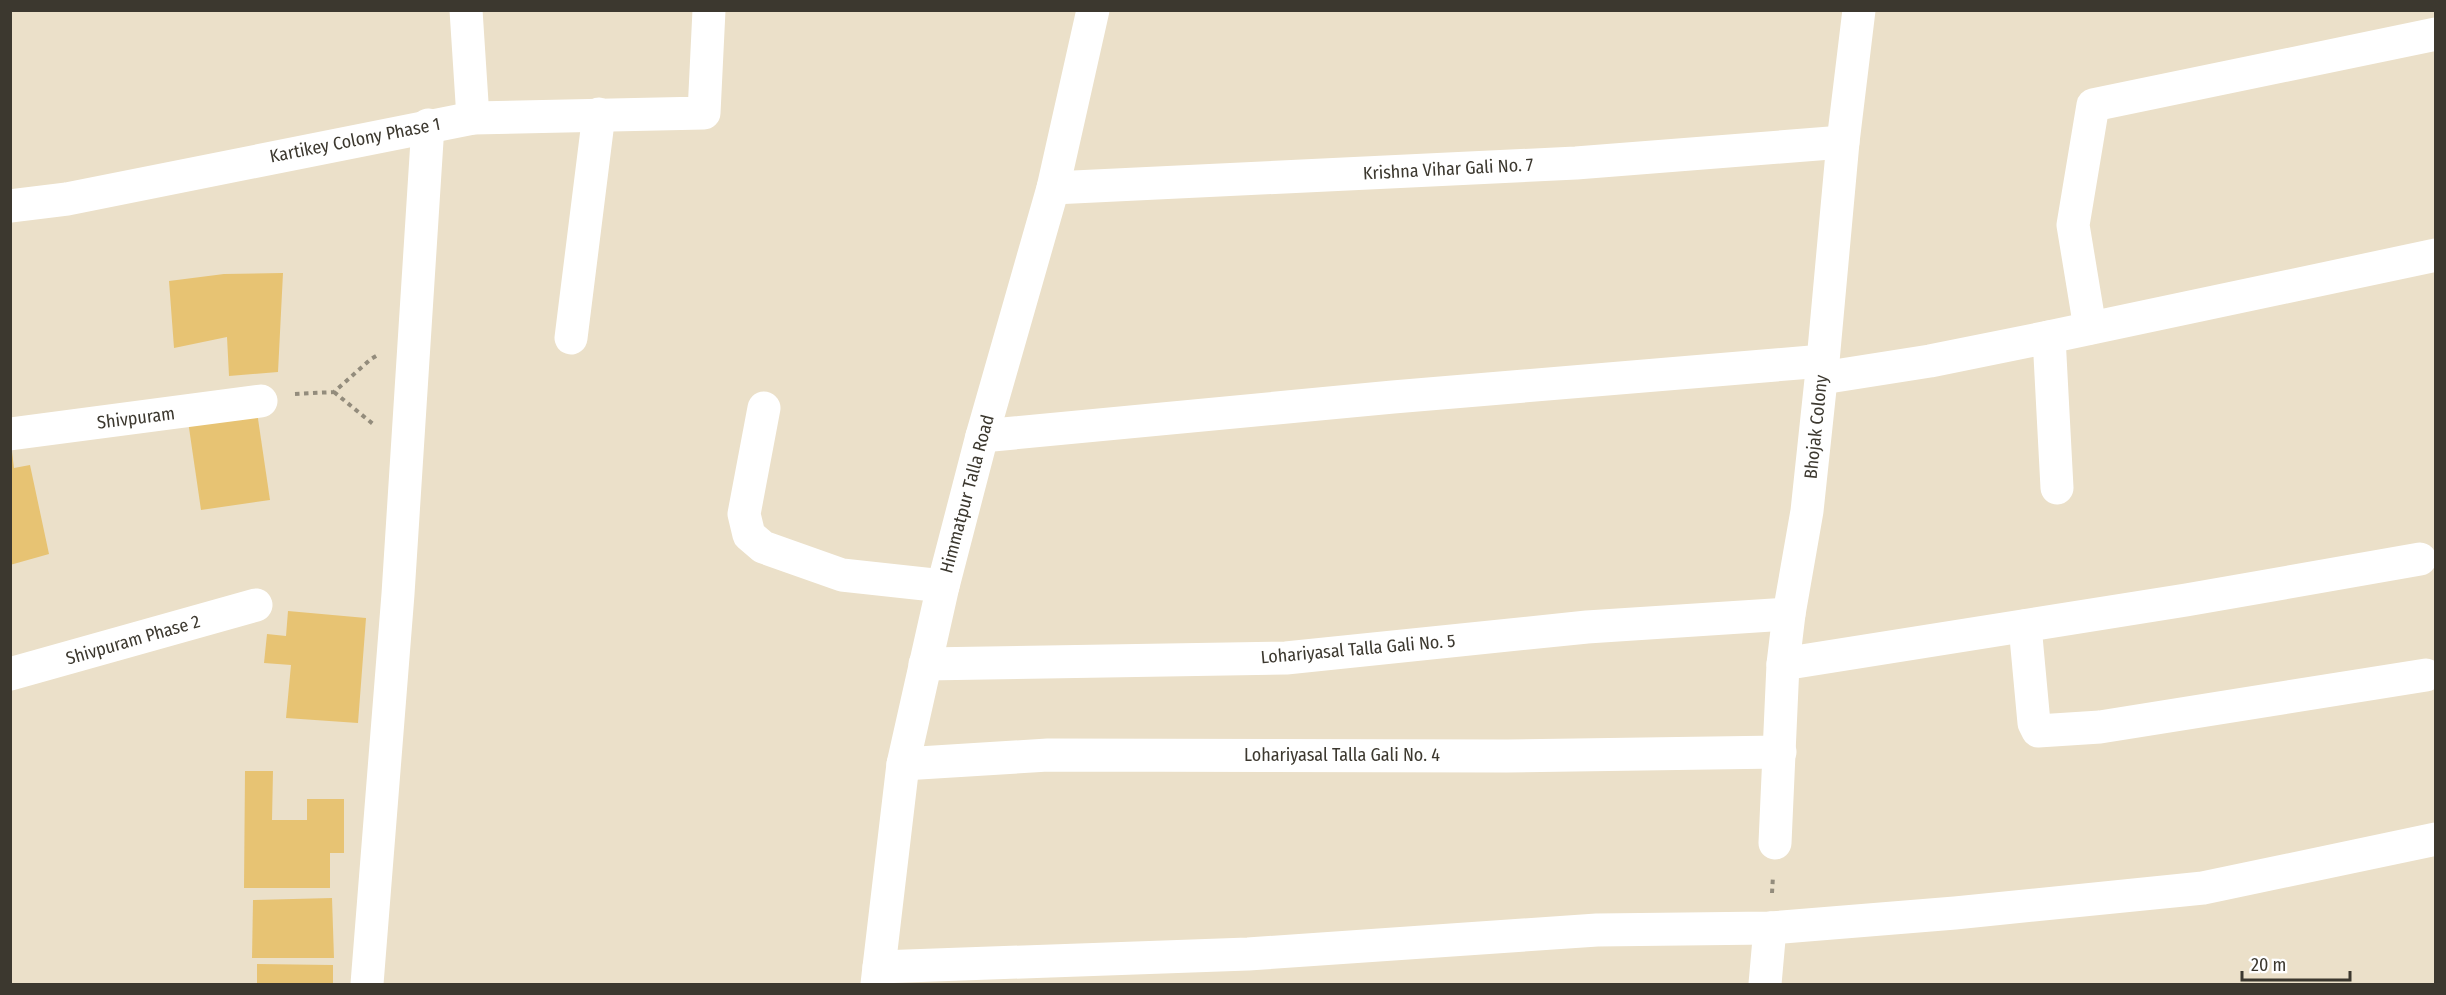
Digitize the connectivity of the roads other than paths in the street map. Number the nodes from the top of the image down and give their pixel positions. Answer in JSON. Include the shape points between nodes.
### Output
{"nodes":[{"id":1,"x":466,"y":10,"type":"edge"},
{"id":2,"x":710,"y":10,"type":"edge"},
{"id":3,"x":1093,"y":10,"type":"edge"},
{"id":4,"x":1859,"y":10,"type":"edge"},
{"id":5,"x":2436,"y":34,"type":"edge"},
{"id":6,"x":599,"y":114,"type":"junction"},
{"id":7,"x":473,"y":118,"type":"junction"},
{"id":8,"x":428,"y":125,"type":"junction"},
{"id":9,"x":1843,"y":142,"type":"junction"},
{"id":10,"x":1053,"y":188,"type":"junction"},
{"id":11,"x":10,"y":206,"type":"edge"},
{"id":12,"x":2436,"y":255,"type":"edge"},
{"id":13,"x":2090,"y":328,"type":"junction"},
{"id":14,"x":2049,"y":337,"type":"junction"},
{"id":15,"x":571,"y":338,"type":"dead end"},
{"id":16,"x":1823,"y":370,"type":"junction"},
{"id":17,"x":261,"y":401,"type":"dead end"},
{"id":18,"x":764,"y":408,"type":"dead end"},
{"id":19,"x":10,"y":434,"type":"edge"},
{"id":20,"x":982,"y":436,"type":"junction"},
{"id":21,"x":2057,"y":488,"type":"dead end"},
{"id":22,"x":2420,"y":559,"type":"dead end"},
{"id":23,"x":942,"y":586,"type":"junction"},
{"id":24,"x":256,"y":605,"type":"dead end"},
{"id":25,"x":1789,"y":614,"type":"junction"},
{"id":26,"x":2025,"y":626,"type":"junction"},
{"id":27,"x":926,"y":664,"type":"junction"},
{"id":28,"x":1783,"y":664,"type":"junction"},
{"id":29,"x":10,"y":674,"type":"edge"},
{"id":30,"x":2426,"y":675,"type":"dead end"},
{"id":31,"x":1780,"y":752,"type":"junction"},
{"id":32,"x":903,"y":764,"type":"junction"},
{"id":33,"x":2436,"y":839,"type":"edge"},
{"id":34,"x":1775,"y":843,"type":"road end"},
{"id":35,"x":1770,"y":928,"type":"junction"},
{"id":36,"x":878,"y":976,"type":"edge"},
{"id":37,"x":367,"y":984,"type":"edge"},
{"id":38,"x":1765,"y":984,"type":"edge"}],
"edges":[{"from":1,"to":7,"type":"street"},
{"from":2,"to":6,"type":"street","name":"Kartikey Colony Phase 1","via":[[704,113]]},
{"from":3,"to":10,"type":"street","name":"Himmatpur Talla Road"},
{"from":4,"to":9,"type":"street","name":"Bhojak Colony"},
{"from":5,"to":13,"type":"street","via":[[2093,105],[2073,225]]},
{"from":6,"to":7,"type":"street","name":"Kartikey Colony Phase 1"},
{"from":6,"to":15,"type":"street"},
{"from":7,"to":8,"type":"street","name":"Kartikey Colony Phase 1"},
{"from":8,"to":11,"type":"street","name":"Kartikey Colony Phase 1","via":[[67,199]]},
{"from":8,"to":37,"type":"street","via":[[397,606]]},
{"from":9,"to":10,"type":"street","name":"Krishna Vihar Gali No. 7","via":[[1576,163]]},
{"from":9,"to":16,"type":"street","name":"Bhojak Colony"},
{"from":10,"to":20,"type":"street","name":"Himmatpur Talla Road"},
{"from":12,"to":13,"type":"street"},
{"from":13,"to":14,"type":"street"},
{"from":14,"to":16,"type":"street","via":[[1930,361]]},
{"from":14,"to":21,"type":"street"},
{"from":16,"to":20,"type":"street","via":[[1393,397]]},
{"from":16,"to":25,"type":"street","name":"Bhojak Colony","via":[[1807,511]]},
{"from":17,"to":19,"type":"street","name":"Shivpuram"},
{"from":18,"to":23,"type":"street","via":[[744,514],[749,535],[763,547],[842,574]]},
{"from":20,"to":23,"type":"street","name":"Himmatpur Talla Road"},
{"from":22,"to":26,"type":"street"},
{"from":23,"to":27,"type":"street","name":"Himmatpur Talla Road"},
{"from":24,"to":29,"type":"street","name":"Shivpuram Phase 2"},
{"from":25,"to":27,"type":"street","name":"Lohariyasal Talla Gali No. 5","via":[[1587,627],[1286,658]]},
{"from":25,"to":28,"type":"street","name":"Bhojak Colony"},
{"from":26,"to":28,"type":"street"},
{"from":26,"to":30,"type":"street","via":[[2037,731],[2100,727]]},
{"from":27,"to":32,"type":"street","name":"Himmatpur Talla Road"},
{"from":28,"to":31,"type":"street","name":"Bhojak Colony"},
{"from":31,"to":32,"type":"street","name":"Lohariyasal Talla Gali No. 4","via":[[1048,755]]},
{"from":31,"to":34,"type":"street","name":"Bhojak Colony"},
{"from":32,"to":36,"type":"street","name":"Himmatpur Talla Road"},
{"from":33,"to":35,"type":"street","via":[[2203,888]]},
{"from":35,"to":36,"type":"street","via":[[1597,930]]},
{"from":35,"to":38,"type":"street"}]}
